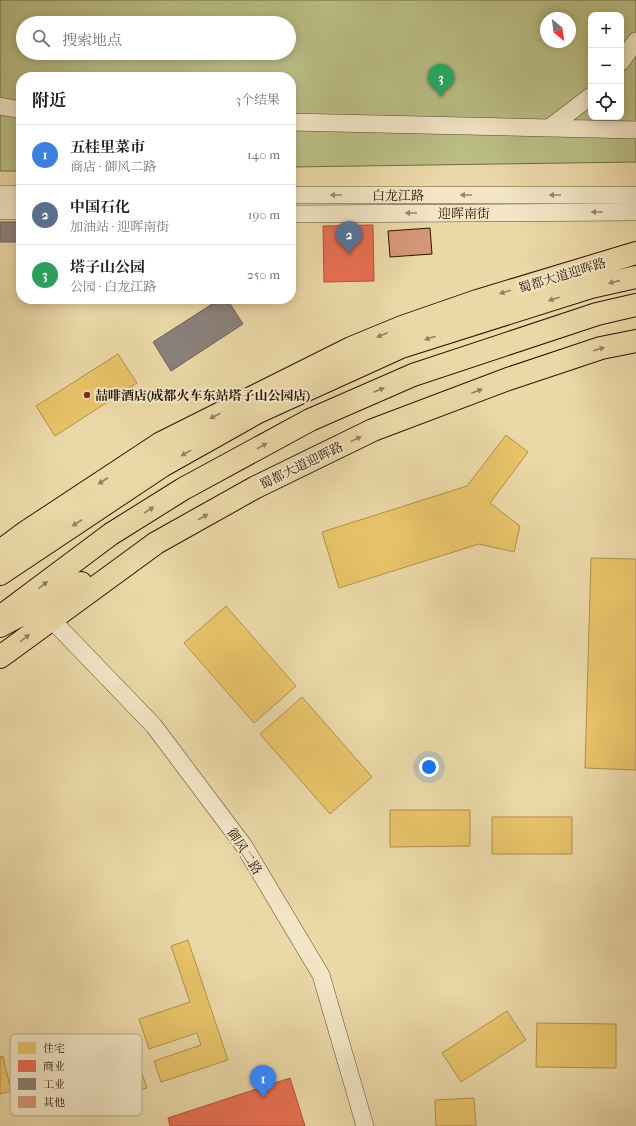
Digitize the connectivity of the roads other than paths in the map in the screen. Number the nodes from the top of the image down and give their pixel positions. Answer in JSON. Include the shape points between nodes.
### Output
{"nodes":[{"id":1,"x":636,"y":41,"type":"edge"},
{"id":2,"x":624,"y":58,"type":"edge"},
{"id":3,"x":588,"y":98,"type":"edge"},
{"id":4,"x":0,"y":106,"type":"edge"},
{"id":5,"x":16,"y":109,"type":"edge"},
{"id":6,"x":296,"y":122,"type":"edge"},
{"id":7,"x":549,"y":128,"type":"junction"},
{"id":8,"x":636,"y":130,"type":"edge"},
{"id":9,"x":0,"y":194,"type":"edge"},
{"id":10,"x":16,"y":194,"type":"edge"},
{"id":11,"x":296,"y":195,"type":"edge"},
{"id":12,"x":636,"y":195,"type":"edge"},
{"id":13,"x":0,"y":211,"type":"edge"},
{"id":14,"x":16,"y":211,"type":"edge"},
{"id":15,"x":636,"y":212,"type":"edge"},
{"id":16,"x":296,"y":214,"type":"edge"},
{"id":17,"x":636,"y":253,"type":"edge"},
{"id":18,"x":636,"y":277,"type":"edge"},
{"id":19,"x":636,"y":306,"type":"edge"},
{"id":20,"x":636,"y":341,"type":"edge"},
{"id":21,"x":392,"y":352,"type":"junction"},
{"id":22,"x":291,"y":377,"type":"junction"},
{"id":23,"x":156,"y":543,"type":"junction"},
{"id":24,"x":0,"y":551,"type":"edge"},
{"id":25,"x":0,"y":574,"type":"edge"},
{"id":26,"x":0,"y":617,"type":"edge"},
{"id":27,"x":51,"y":619,"type":"junction"},
{"id":28,"x":0,"y":626,"type":"edge"},
{"id":29,"x":0,"y":656,"type":"edge"},
{"id":30,"x":365,"y":1126,"type":"edge"}],
"edges":[{"from":1,"to":2,"type":"street"},
{"from":3,"to":7,"type":"street"},
{"from":4,"to":5,"type":"street"},
{"from":6,"to":7,"type":"street"},
{"from":7,"to":8,"type":"street"},
{"from":9,"to":10,"type":"street"},
{"from":12,"to":11,"type":"street","name":"白龙江路","one_way":true},
{"from":13,"to":14,"type":"street"},
{"from":15,"to":16,"type":"street","name":"迎晖南街","one_way":true},
{"from":17,"to":22,"type":"main road","name":"蜀都大道迎晖路","one_way":true,"via":[[477,301],[402,327]]},
{"from":18,"to":21,"type":"main road","name":"蜀都大道迎晖路","one_way":true,"via":[[591,288]]},
{"from":26,"to":19,"type":"main road","one_way":true,"via":[[111,534],[183,489],[310,420],[413,375],[597,314]]},
{"from":23,"to":20,"type":"main road","name":"蜀都大道迎晖路","one_way":true,"via":[[256,487],[373,430],[508,379],[601,348]]},
{"from":21,"to":22,"type":"main road"},
{"from":21,"to":25,"type":"main road","name":"蜀都大道迎晖路","one_way":true,"via":[[258,412],[162,466]]},
{"from":22,"to":24,"type":"main road","name":"蜀都大道迎晖路","one_way":true,"via":[[161,443]]},
{"from":23,"to":27,"type":"main road","name":"蜀都大道迎晖路"},
{"from":23,"to":28,"type":"main road"},
{"from":29,"to":27,"type":"main road","name":"蜀都大道迎晖路","one_way":true},
{"from":27,"to":30,"type":"street","name":"御风二路","via":[[154,726],[244,846],[321,975]]}]}
